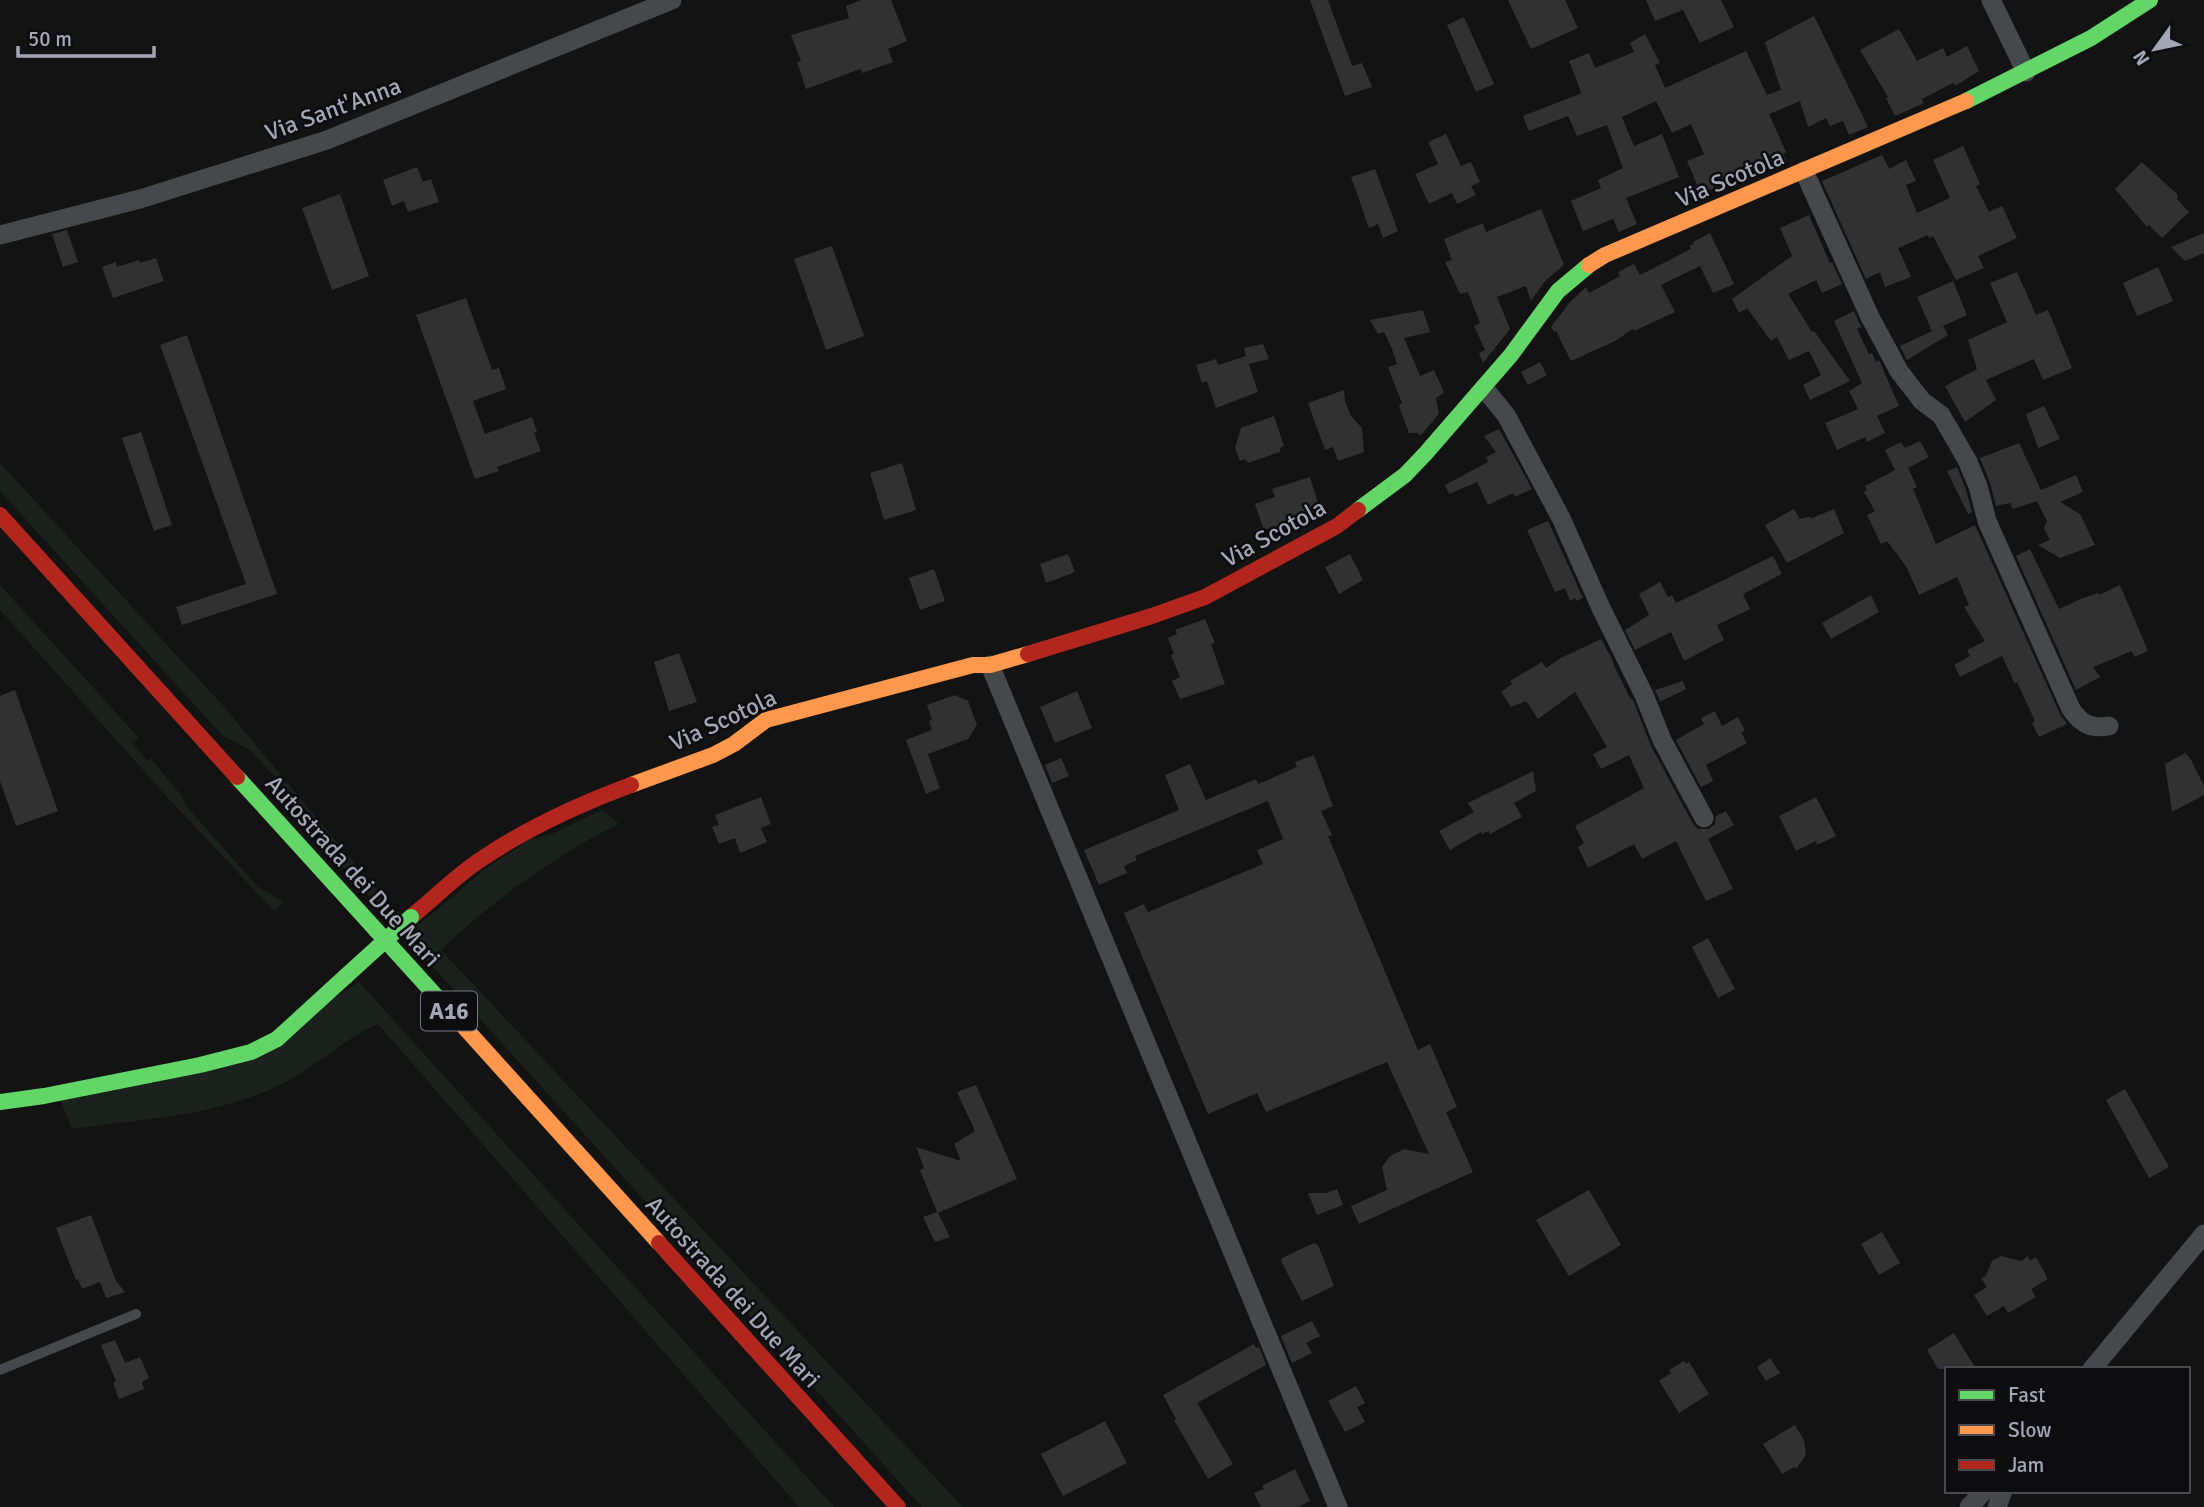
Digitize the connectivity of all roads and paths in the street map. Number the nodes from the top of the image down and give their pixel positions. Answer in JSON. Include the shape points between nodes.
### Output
{"nodes":[{"id":1,"x":673,"y":0,"type":"edge"},
{"id":2,"x":1991,"y":0,"type":"edge"},
{"id":3,"x":2150,"y":0,"type":"edge"},
{"id":4,"x":2025,"y":72,"type":"junction"},
{"id":5,"x":1804,"y":171,"type":"junction"},
{"id":6,"x":0,"y":235,"type":"edge"},
{"id":7,"x":1483,"y":388,"type":"junction"},
{"id":8,"x":0,"y":515,"type":"edge"},
{"id":9,"x":990,"y":665,"type":"junction"},
{"id":10,"x":2109,"y":726,"type":"dead end"},
{"id":11,"x":1704,"y":818,"type":"dead end"},
{"id":12,"x":353,"y":942,"type":"dead end"},
{"id":13,"x":381,"y":973,"type":"dead end"},
{"id":14,"x":0,"y":1102,"type":"edge"},
{"id":15,"x":2204,"y":1234,"type":"edge"},
{"id":16,"x":136,"y":1314,"type":"dead end"},
{"id":17,"x":2094,"y":1367,"type":"edge"},
{"id":18,"x":0,"y":1370,"type":"edge"},
{"id":19,"x":1982,"y":1493,"type":"edge"},
{"id":20,"x":898,"y":1507,"type":"edge"},
{"id":21,"x":1338,"y":1507,"type":"edge"},
{"id":22,"x":1969,"y":1507,"type":"edge"}],
"edges":[{"from":1,"to":6,"type":"street","name":"Via Sant'Anna","via":[[327,140],[140,199]]},
{"from":2,"to":4,"type":"street"},
{"from":3,"to":4,"type":"main road","name":"Via Scotola"},
{"from":4,"to":5,"type":"main road","name":"Via Scotola","via":[[1949,110]]},
{"from":5,"to":7,"type":"main road","name":"Via Scotola","via":[[1605,255],[1582,269],[1558,291]]},
{"from":5,"to":10,"type":"street","via":[[1899,371],[1922,401],[1941,415],[1967,460],[1987,521],[2070,709],[2088,726]]},
{"from":7,"to":9,"type":"main road","name":"Via Scotola","via":[[1405,475],[1337,526],[1264,568],[1152,617]]},
{"from":7,"to":11,"type":"street","via":[[1506,415],[1562,518],[1662,740]]},
{"from":8,"to":20,"type":"main road","name":"Autostrada dei Due Mari","number":"A16"},
{"from":9,"to":14,"type":"main road","name":"Via Scotola","bridge":true,"via":[[863,692],[766,720],[713,755],[584,802],[529,830],[476,863],[277,1040],[251,1052]]},
{"from":9,"to":21,"type":"street"},
{"from":12,"to":13,"type":"main road","name":"Autostrada dei Due Mari"},
{"from":15,"to":17,"type":"street"},
{"from":16,"to":18,"type":"lane"},
{"from":19,"to":22,"type":"street"}]}
